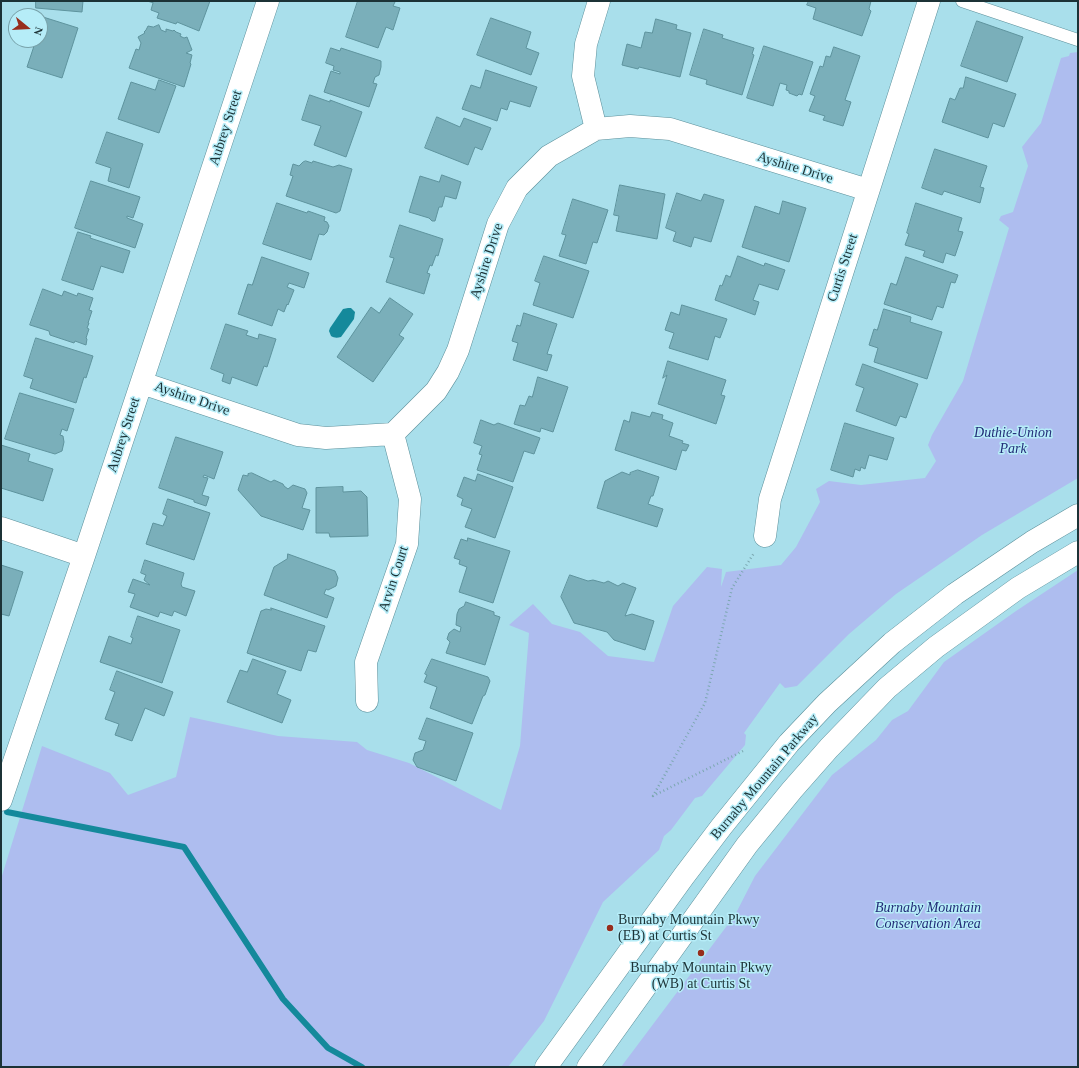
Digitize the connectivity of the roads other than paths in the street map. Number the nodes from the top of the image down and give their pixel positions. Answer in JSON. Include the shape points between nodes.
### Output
{"nodes":[{"id":1,"x":268,"y":1,"type":"edge"},
{"id":2,"x":599,"y":1,"type":"edge"},
{"id":3,"x":929,"y":1,"type":"edge"},
{"id":4,"x":962,"y":1,"type":"edge"},
{"id":5,"x":1078,"y":40,"type":"edge"},
{"id":6,"x":596,"y":129,"type":"junction"},
{"id":7,"x":868,"y":190,"type":"junction"},
{"id":8,"x":142,"y":383,"type":"junction"},
{"id":9,"x":393,"y":434,"type":"junction"},
{"id":10,"x":1078,"y":515,"type":"edge"},
{"id":11,"x":1,"y":528,"type":"edge"},
{"id":12,"x":765,"y":536,"type":"road end"},
{"id":13,"x":1078,"y":552,"type":"edge"},
{"id":14,"x":84,"y":556,"type":"junction"},
{"id":15,"x":367,"y":701,"type":"dead end"},
{"id":16,"x":1,"y":800,"type":"edge"},
{"id":17,"x":546,"y":1067,"type":"edge"},
{"id":18,"x":588,"y":1067,"type":"edge"}],
"edges":[{"from":1,"to":8,"type":"street","name":"Aubrey Street"},
{"from":2,"to":6,"type":"street","via":[[586,44],[583,76]]},
{"from":3,"to":7,"type":"street","name":"Curtis Street"},
{"from":4,"to":5,"type":"lane"},
{"from":6,"to":7,"type":"street","name":"Ayshire Drive","via":[[630,126],[670,129]]},
{"from":6,"to":9,"type":"street","name":"Ayshire Drive","via":[[549,156],[517,188],[498,224],[458,350],[448,372],[436,391]]},
{"from":7,"to":12,"type":"street","name":"Curtis Street","via":[[770,499]]},
{"from":8,"to":9,"type":"street","name":"Ayshire Drive","via":[[298,435],[326,438]]},
{"from":8,"to":14,"type":"street","name":"Aubrey Street"},
{"from":9,"to":15,"type":"street","name":"Arvin Court","via":[[410,499],[407,544],[366,662]]},
{"from":10,"to":17,"type":"street","name":"Burnaby Mountain Parkway","via":[[1032,542],[955,594],[892,643],[827,703],[789,744],[722,826]]},
{"from":11,"to":14,"type":"street"},
{"from":13,"to":18,"type":"street","name":"Burnaby Mountain Parkway","via":[[1018,588],[936,648],[887,688],[829,748],[747,845]]},
{"from":14,"to":16,"type":"street","name":"Aubrey Street"}]}
